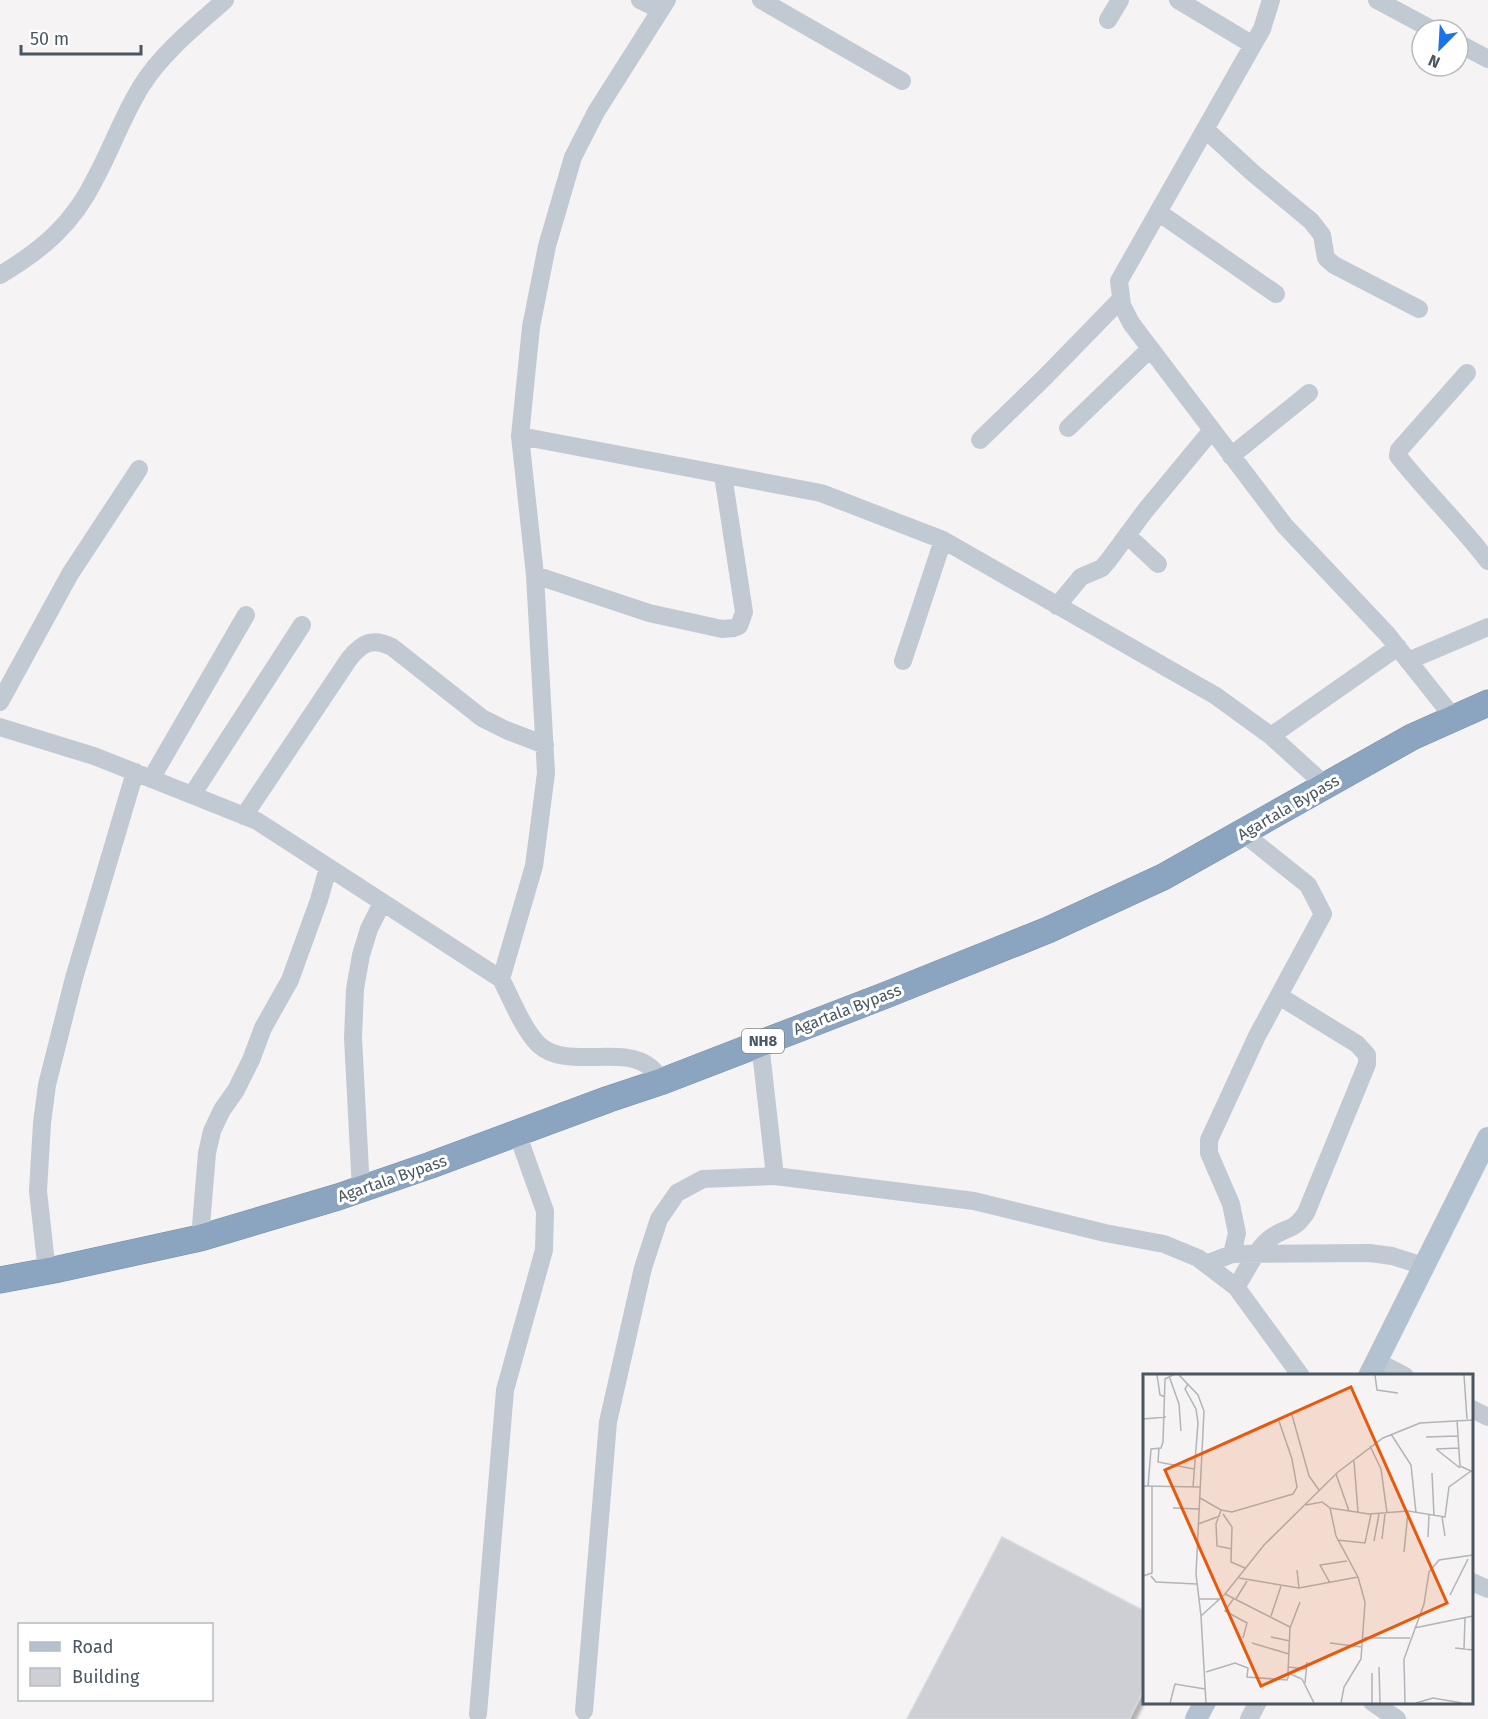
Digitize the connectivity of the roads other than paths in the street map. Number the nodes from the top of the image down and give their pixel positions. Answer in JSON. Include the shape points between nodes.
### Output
{"nodes":[{"id":1,"x":225,"y":0,"type":"edge"},
{"id":2,"x":640,"y":0,"type":"edge"},
{"id":3,"x":761,"y":0,"type":"edge"},
{"id":4,"x":1120,"y":0,"type":"edge"},
{"id":5,"x":1178,"y":0,"type":"edge"},
{"id":6,"x":1271,"y":0,"type":"edge"},
{"id":7,"x":1377,"y":0,"type":"edge"},
{"id":8,"x":664,"y":5,"type":"edge"},
{"id":9,"x":1411,"y":18,"type":"edge"},
{"id":10,"x":1108,"y":20,"type":"dead end"},
{"id":11,"x":1253,"y":45,"type":"junction"},
{"id":12,"x":1470,"y":49,"type":"edge"},
{"id":13,"x":1488,"y":59,"type":"edge"},
{"id":14,"x":903,"y":81,"type":"dead end"},
{"id":15,"x":1205,"y":129,"type":"junction"},
{"id":16,"x":1158,"y":212,"type":"junction"},
{"id":17,"x":0,"y":275,"type":"edge"},
{"id":18,"x":1276,"y":294,"type":"dead end"},
{"id":19,"x":1121,"y":299,"type":"junction"},
{"id":20,"x":1419,"y":309,"type":"dead end"},
{"id":21,"x":1150,"y":349,"type":"junction"},
{"id":22,"x":1467,"y":373,"type":"dead end"},
{"id":23,"x":1309,"y":393,"type":"dead end"},
{"id":24,"x":1068,"y":428,"type":"dead end"},
{"id":25,"x":1212,"y":430,"type":"junction"},
{"id":26,"x":520,"y":436,"type":"junction"},
{"id":27,"x":980,"y":440,"type":"dead end"},
{"id":28,"x":1231,"y":456,"type":"junction"},
{"id":29,"x":139,"y":469,"type":"dead end"},
{"id":30,"x":723,"y":475,"type":"junction"},
{"id":31,"x":1128,"y":535,"type":"junction"},
{"id":32,"x":943,"y":540,"type":"junction"},
{"id":33,"x":1488,"y":561,"type":"edge"},
{"id":34,"x":1158,"y":564,"type":"dead end"},
{"id":35,"x":535,"y":575,"type":"junction"},
{"id":36,"x":1057,"y":606,"type":"junction"},
{"id":37,"x":246,"y":615,"type":"dead end"},
{"id":38,"x":302,"y":625,"type":"dead end"},
{"id":39,"x":1488,"y":627,"type":"edge"},
{"id":40,"x":1403,"y":654,"type":"junction"},
{"id":41,"x":903,"y":661,"type":"dead end"},
{"id":42,"x":0,"y":702,"type":"edge"},
{"id":43,"x":1488,"y":703,"type":"edge"},
{"id":44,"x":1453,"y":717,"type":"junction"},
{"id":45,"x":0,"y":727,"type":"edge"},
{"id":46,"x":1271,"y":736,"type":"junction"},
{"id":47,"x":545,"y":745,"type":"junction"},
{"id":48,"x":143,"y":776,"type":"junction"},
{"id":49,"x":1325,"y":785,"type":"junction"},
{"id":50,"x":192,"y":795,"type":"junction"},
{"id":51,"x":244,"y":816,"type":"junction"},
{"id":52,"x":1243,"y":833,"type":"junction"},
{"id":53,"x":328,"y":868,"type":"junction"},
{"id":54,"x":382,"y":903,"type":"junction"},
{"id":55,"x":501,"y":979,"type":"junction"},
{"id":56,"x":1278,"y":996,"type":"junction"},
{"id":57,"x":760,"y":1043,"type":"junction"},
{"id":58,"x":663,"y":1081,"type":"junction"},
{"id":59,"x":517,"y":1133,"type":"junction"},
{"id":60,"x":1488,"y":1138,"type":"edge"},
{"id":61,"x":775,"y":1176,"type":"junction"},
{"id":62,"x":361,"y":1190,"type":"junction"},
{"id":63,"x":200,"y":1238,"type":"junction"},
{"id":64,"x":1258,"y":1253,"type":"junction"},
{"id":65,"x":1232,"y":1254,"type":"junction"},
{"id":66,"x":1206,"y":1264,"type":"junction"},
{"id":67,"x":1424,"y":1266,"type":"junction"},
{"id":68,"x":47,"y":1272,"type":"junction"},
{"id":69,"x":0,"y":1280,"type":"edge"},
{"id":70,"x":1236,"y":1287,"type":"junction"},
{"id":71,"x":1372,"y":1368,"type":"edge"},
{"id":72,"x":1300,"y":1374,"type":"edge"},
{"id":73,"x":1397,"y":1374,"type":"edge"},
{"id":74,"x":1473,"y":1410,"type":"edge"},
{"id":75,"x":1488,"y":1417,"type":"edge"},
{"id":76,"x":1473,"y":1582,"type":"edge"},
{"id":77,"x":1488,"y":1589,"type":"edge"},
{"id":78,"x":1204,"y":1704,"type":"edge"},
{"id":79,"x":1257,"y":1704,"type":"edge"},
{"id":80,"x":1375,"y":1704,"type":"edge"},
{"id":81,"x":584,"y":1711,"type":"dead end"},
{"id":82,"x":478,"y":1714,"type":"dead end"},
{"id":83,"x":1196,"y":1719,"type":"edge"},
{"id":84,"x":1249,"y":1719,"type":"edge"},
{"id":85,"x":1396,"y":1719,"type":"edge"}],
"edges":[{"from":1,"to":17,"type":"street","via":[[185,36],[143,83],[95,181],[67,224],[31,256]]},
{"from":2,"to":8,"type":"street"},
{"from":3,"to":14,"type":"street"},
{"from":4,"to":10,"type":"street"},
{"from":5,"to":11,"type":"street"},
{"from":6,"to":11,"type":"street"},
{"from":7,"to":9,"type":"street"},
{"from":8,"to":26,"type":"street","via":[[596,112],[573,157],[547,246],[531,327]]},
{"from":11,"to":15,"type":"street"},
{"from":12,"to":13,"type":"street"},
{"from":15,"to":16,"type":"street"},
{"from":15,"to":20,"type":"street","via":[[1311,221],[1322,235],[1326,258],[1334,265]]},
{"from":16,"to":18,"type":"street"},
{"from":16,"to":19,"type":"street","via":[[1119,281]]},
{"from":19,"to":21,"type":"street","via":[[1131,323]]},
{"from":19,"to":27,"type":"street"},
{"from":21,"to":24,"type":"street"},
{"from":21,"to":25,"type":"street"},
{"from":22,"to":33,"type":"street","via":[[1398,456]]},
{"from":23,"to":28,"type":"street"},
{"from":25,"to":28,"type":"street"},
{"from":25,"to":31,"type":"street"},
{"from":26,"to":30,"type":"street"},
{"from":26,"to":35,"type":"street"},
{"from":28,"to":40,"type":"street","via":[[1285,526]]},
{"from":29,"to":42,"type":"street","via":[[70,574]]},
{"from":30,"to":32,"type":"street","via":[[821,493]]},
{"from":30,"to":35,"type":"street","via":[[744,612],[739,626],[722,629],[649,614]]},
{"from":31,"to":34,"type":"street"},
{"from":31,"to":36,"type":"street","via":[[1102,568],[1081,577]]},
{"from":32,"to":36,"type":"street"},
{"from":32,"to":41,"type":"street"},
{"from":35,"to":47,"type":"street"},
{"from":36,"to":46,"type":"street","via":[[1216,696]]},
{"from":37,"to":48,"type":"street"},
{"from":38,"to":50,"type":"street"},
{"from":39,"to":40,"type":"street"},
{"from":40,"to":44,"type":"street"},
{"from":40,"to":46,"type":"street"},
{"from":43,"to":44,"type":"highway","name":"Agartala Bypass","number":"NH8"},
{"from":44,"to":49,"type":"highway","name":"Agartala Bypass","number":"NH8"},
{"from":45,"to":48,"type":"street","via":[[94,756]]},
{"from":46,"to":49,"type":"street"},
{"from":47,"to":51,"type":"street","via":[[482,718],[392,647],[369,643],[359,647],[349,659]]},
{"from":47,"to":55,"type":"street","via":[[546,773],[534,866]]},
{"from":48,"to":50,"type":"street"},
{"from":48,"to":68,"type":"street","via":[[74,978],[47,1085],[38,1191]]},
{"from":49,"to":52,"type":"highway","name":"Agartala Bypass","number":"NH8"},
{"from":50,"to":51,"type":"street"},
{"from":51,"to":53,"type":"street"},
{"from":52,"to":56,"type":"street","via":[[1308,885],[1323,914]]},
{"from":52,"to":57,"type":"highway","name":"Agartala Bypass","number":"NH8","via":[[1163,877],[1048,930]]},
{"from":53,"to":54,"type":"street"},
{"from":53,"to":63,"type":"street","via":[[290,980],[212,1131]]},
{"from":54,"to":55,"type":"street"},
{"from":54,"to":62,"type":"street","via":[[369,929],[355,989],[353,1038]]},
{"from":55,"to":58,"type":"street","via":[[538,1045],[558,1056],[639,1061]]},
{"from":56,"to":64,"type":"street","via":[[1357,1044],[1367,1055],[1367,1064],[1306,1213],[1297,1225],[1271,1238]]},
{"from":56,"to":65,"type":"street","via":[[1209,1140],[1209,1153],[1231,1204],[1237,1233]]},
{"from":57,"to":58,"type":"highway","name":"Agartala Bypass","number":"NH8"},
{"from":57,"to":61,"type":"street"},
{"from":58,"to":59,"type":"highway","name":"Agartala Bypass","number":"NH8"},
{"from":59,"to":62,"type":"highway","name":"Agartala Bypass","number":"NH8"},
{"from":59,"to":82,"type":"street","via":[[545,1211],[544,1250],[505,1390]]},
{"from":60,"to":67,"type":"main road"},
{"from":61,"to":66,"type":"street","via":[[974,1201],[1164,1244]]},
{"from":61,"to":81,"type":"street","via":[[704,1179],[676,1193],[659,1219],[643,1268],[608,1422]]},
{"from":62,"to":63,"type":"highway","name":"Agartala Bypass","number":"NH8"},
{"from":63,"to":68,"type":"highway","name":"Agartala Bypass","number":"NH8"},
{"from":64,"to":65,"type":"street"},
{"from":64,"to":67,"type":"street","via":[[1370,1253]]},
{"from":64,"to":70,"type":"street"},
{"from":65,"to":66,"type":"street"},
{"from":66,"to":70,"type":"street"},
{"from":67,"to":71,"type":"main road"},
{"from":68,"to":69,"type":"highway","name":"Agartala Bypass","number":"NH8"},
{"from":70,"to":72,"type":"street"},
{"from":71,"to":73,"type":"street"},
{"from":74,"to":75,"type":"street"},
{"from":76,"to":77,"type":"street"},
{"from":78,"to":83,"type":"main road"},
{"from":79,"to":84,"type":"street"},
{"from":80,"to":85,"type":"street"}]}
